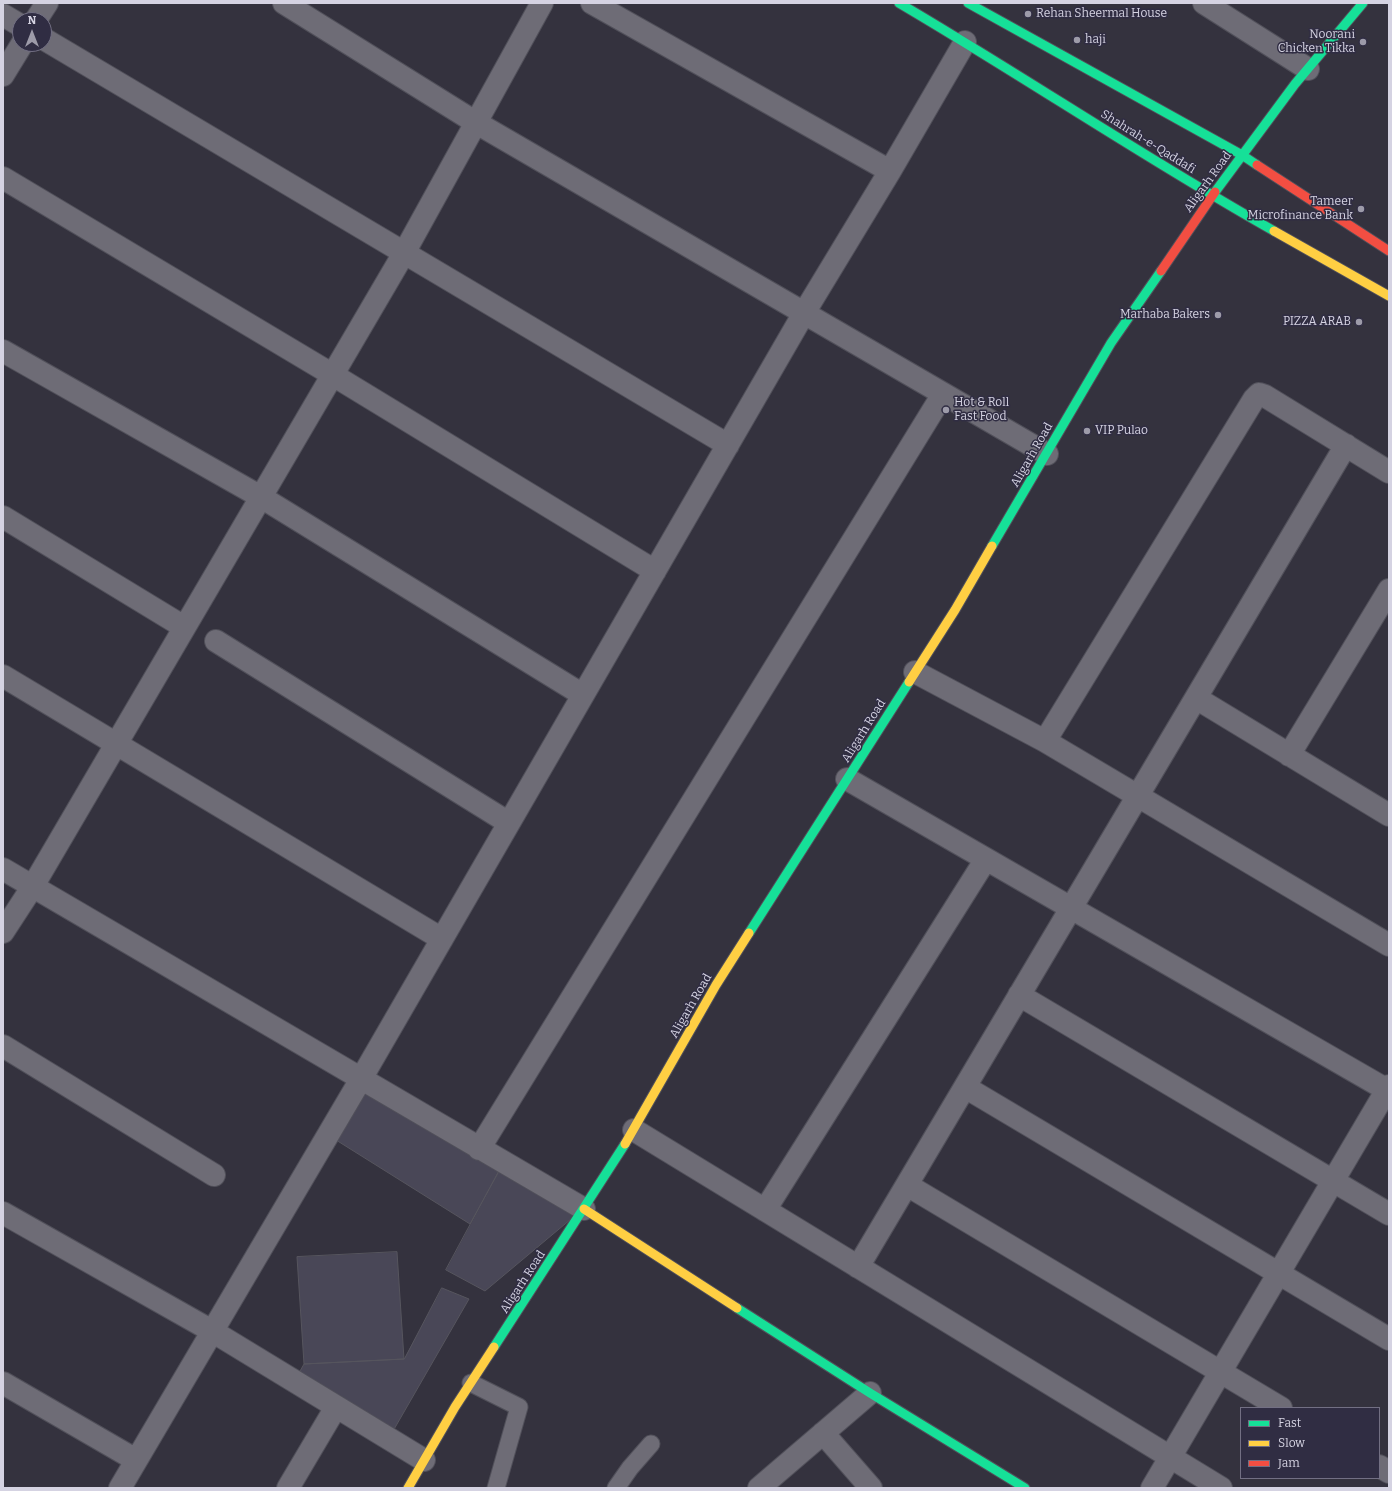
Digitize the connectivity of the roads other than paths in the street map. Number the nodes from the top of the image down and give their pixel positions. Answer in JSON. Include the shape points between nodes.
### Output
{"nodes":[{"id":1,"x":47,"y":3,"type":"edge"},
{"id":2,"x":284,"y":3,"type":"edge"},
{"id":3,"x":542,"y":3,"type":"edge"},
{"id":4,"x":592,"y":3,"type":"edge"},
{"id":5,"x":898,"y":3,"type":"edge"},
{"id":6,"x":968,"y":3,"type":"edge"},
{"id":7,"x":1204,"y":3,"type":"edge"},
{"id":8,"x":1362,"y":3,"type":"edge"},
{"id":9,"x":41,"y":12,"type":"edge"},
{"id":10,"x":3,"y":16,"type":"edge"},
{"id":11,"x":12,"y":21,"type":"edge"},
{"id":12,"x":965,"y":42,"type":"junction"},
{"id":13,"x":52,"y":44,"type":"edge"},
{"id":14,"x":17,"y":52,"type":"edge"},
{"id":15,"x":1308,"y":69,"type":"junction"},
{"id":16,"x":3,"y":75,"type":"edge"},
{"id":17,"x":476,"y":122,"type":"junction"},
{"id":18,"x":1242,"y":155,"type":"junction"},
{"id":19,"x":890,"y":171,"type":"junction"},
{"id":20,"x":3,"y":178,"type":"edge"},
{"id":21,"x":1212,"y":196,"type":"junction"},
{"id":22,"x":1389,"y":251,"type":"edge"},
{"id":23,"x":404,"y":253,"type":"junction"},
{"id":24,"x":1389,"y":296,"type":"edge"},
{"id":25,"x":804,"y":313,"type":"junction"},
{"id":26,"x":3,"y":351,"type":"edge"},
{"id":27,"x":333,"y":375,"type":"junction"},
{"id":28,"x":943,"y":394,"type":"junction"},
{"id":29,"x":728,"y":445,"type":"junction"},
{"id":30,"x":1346,"y":445,"type":"junction"},
{"id":31,"x":1046,"y":454,"type":"junction"},
{"id":32,"x":1389,"y":472,"type":"edge"},
{"id":33,"x":261,"y":497,"type":"junction"},
{"id":34,"x":3,"y":517,"type":"edge"},
{"id":35,"x":654,"y":571,"type":"junction"},
{"id":36,"x":1389,"y":590,"type":"edge"},
{"id":37,"x":184,"y":628,"type":"junction"},
{"id":38,"x":216,"y":641,"type":"dead end"},
{"id":39,"x":915,"y":672,"type":"junction"},
{"id":40,"x":3,"y":676,"type":"edge"},
{"id":41,"x":583,"y":695,"type":"junction"},
{"id":42,"x":1196,"y":698,"type":"junction"},
{"id":43,"x":1045,"y":741,"type":"junction"},
{"id":44,"x":116,"y":744,"type":"junction"},
{"id":45,"x":1289,"y":755,"type":"junction"},
{"id":46,"x":847,"y":779,"type":"junction"},
{"id":47,"x":1138,"y":796,"type":"junction"},
{"id":48,"x":1389,"y":815,"type":"edge"},
{"id":49,"x":508,"y":823,"type":"junction"},
{"id":50,"x":986,"y":859,"type":"junction"},
{"id":51,"x":3,"y":869,"type":"edge"},
{"id":52,"x":32,"y":886,"type":"junction"},
{"id":53,"x":1072,"y":907,"type":"junction"},
{"id":54,"x":3,"y":932,"type":"edge"},
{"id":55,"x":442,"y":939,"type":"junction"},
{"id":56,"x":1389,"y":945,"type":"edge"},
{"id":57,"x":1020,"y":996,"type":"junction"},
{"id":58,"x":3,"y":1046,"type":"edge"},
{"id":59,"x":361,"y":1079,"type":"junction"},
{"id":60,"x":965,"y":1087,"type":"junction"},
{"id":61,"x":1388,"y":1089,"type":"edge"},
{"id":62,"x":634,"y":1130,"type":"junction"},
{"id":63,"x":479,"y":1148,"type":"junction"},
{"id":64,"x":214,"y":1175,"type":"dead end"},
{"id":65,"x":1333,"y":1181,"type":"junction"},
{"id":66,"x":907,"y":1185,"type":"junction"},
{"id":67,"x":584,"y":1209,"type":"junction"},
{"id":68,"x":765,"y":1210,"type":"junction"},
{"id":69,"x":3,"y":1214,"type":"edge"},
{"id":70,"x":1389,"y":1214,"type":"edge"},
{"id":71,"x":858,"y":1267,"type":"junction"},
{"id":72,"x":1279,"y":1273,"type":"junction"},
{"id":73,"x":212,"y":1331,"type":"junction"},
{"id":74,"x":1389,"y":1339,"type":"edge"},
{"id":75,"x":1220,"y":1372,"type":"junction"},
{"id":76,"x":3,"y":1383,"type":"edge"},
{"id":77,"x":471,"y":1383,"type":"junction"},
{"id":78,"x":870,"y":1393,"type":"junction"},
{"id":79,"x":336,"y":1407,"type":"junction"},
{"id":80,"x":1279,"y":1407,"type":"edge"},
{"id":81,"x":823,"y":1433,"type":"junction"},
{"id":82,"x":651,"y":1444,"type":"dead end"},
{"id":83,"x":1170,"y":1457,"type":"junction"},
{"id":84,"x":136,"y":1460,"type":"junction"},
{"id":85,"x":424,"y":1460,"type":"junction"},
{"id":86,"x":1380,"y":1467,"type":"edge"},
{"id":87,"x":1389,"y":1472,"type":"edge"},
{"id":88,"x":120,"y":1488,"type":"edge"},
{"id":89,"x":288,"y":1488,"type":"edge"},
{"id":90,"x":408,"y":1488,"type":"edge"},
{"id":91,"x":496,"y":1488,"type":"edge"},
{"id":92,"x":616,"y":1488,"type":"edge"},
{"id":93,"x":760,"y":1488,"type":"edge"},
{"id":94,"x":871,"y":1488,"type":"edge"},
{"id":95,"x":1025,"y":1488,"type":"edge"},
{"id":96,"x":1152,"y":1488,"type":"edge"},
{"id":97,"x":1221,"y":1488,"type":"edge"}],
"edges":[{"from":1,"to":9,"type":"street"},
{"from":2,"to":17,"type":"street"},
{"from":3,"to":17,"type":"street"},
{"from":4,"to":19,"type":"street"},
{"from":5,"to":12,"type":"main road","name":"Shahrah-e-Qaddafi"},
{"from":6,"to":18,"type":"main road"},
{"from":7,"to":15,"type":"street"},
{"from":8,"to":15,"type":"main road","name":"Aligarh Road"},
{"from":10,"to":11,"type":"street"},
{"from":12,"to":19,"type":"street"},
{"from":12,"to":21,"type":"main road","name":"Shahrah-e-Qaddafi"},
{"from":13,"to":23,"type":"street"},
{"from":14,"to":16,"type":"street"},
{"from":15,"to":18,"type":"main road","name":"Aligarh Road"},
{"from":17,"to":23,"type":"street"},
{"from":17,"to":25,"type":"street"},
{"from":18,"to":21,"type":"main road","name":"Aligarh Road"},
{"from":18,"to":22,"type":"main road"},
{"from":19,"to":25,"type":"street"},
{"from":20,"to":27,"type":"street"},
{"from":21,"to":24,"type":"main road","name":"Shahrah-e-Qaddafi"},
{"from":21,"to":31,"type":"main road","name":"Aligarh Road","via":[[1111,342]]},
{"from":23,"to":27,"type":"street"},
{"from":23,"to":29,"type":"street"},
{"from":25,"to":28,"type":"street"},
{"from":25,"to":29,"type":"street"},
{"from":26,"to":33,"type":"street"},
{"from":27,"to":33,"type":"street"},
{"from":27,"to":35,"type":"street"},
{"from":28,"to":31,"type":"street"},
{"from":28,"to":63,"type":"street"},
{"from":29,"to":35,"type":"street"},
{"from":30,"to":32,"type":"street"},
{"from":30,"to":42,"type":"street"},
{"from":30,"to":43,"type":"street","via":[[1259,394]]},
{"from":31,"to":39,"type":"main road","name":"Aligarh Road","via":[[955,610]]},
{"from":33,"to":37,"type":"street"},
{"from":33,"to":41,"type":"street"},
{"from":34,"to":37,"type":"street"},
{"from":35,"to":41,"type":"street"},
{"from":36,"to":45,"type":"street"},
{"from":37,"to":44,"type":"street"},
{"from":38,"to":49,"type":"street"},
{"from":39,"to":43,"type":"street"},
{"from":39,"to":46,"type":"main road","name":"Aligarh Road"},
{"from":40,"to":44,"type":"street"},
{"from":41,"to":49,"type":"street"},
{"from":42,"to":45,"type":"street"},
{"from":42,"to":47,"type":"street"},
{"from":43,"to":47,"type":"street"},
{"from":44,"to":52,"type":"street"},
{"from":44,"to":55,"type":"street"},
{"from":45,"to":48,"type":"street"},
{"from":46,"to":50,"type":"street"},
{"from":46,"to":62,"type":"main road","name":"Aligarh Road","via":[[716,985]]},
{"from":47,"to":53,"type":"street"},
{"from":47,"to":56,"type":"street"},
{"from":49,"to":55,"type":"street"},
{"from":50,"to":53,"type":"street"},
{"from":50,"to":68,"type":"street"},
{"from":51,"to":52,"type":"street"},
{"from":52,"to":54,"type":"street"},
{"from":52,"to":59,"type":"street"},
{"from":53,"to":57,"type":"street"},
{"from":53,"to":61,"type":"street"},
{"from":55,"to":59,"type":"street"},
{"from":57,"to":60,"type":"street"},
{"from":57,"to":65,"type":"street"},
{"from":58,"to":64,"type":"street"},
{"from":59,"to":63,"type":"street"},
{"from":59,"to":73,"type":"street"},
{"from":60,"to":66,"type":"street"},
{"from":60,"to":72,"type":"street"},
{"from":61,"to":65,"type":"street"},
{"from":62,"to":67,"type":"main road","name":"Aligarh Road"},
{"from":62,"to":68,"type":"street"},
{"from":63,"to":67,"type":"street"},
{"from":65,"to":70,"type":"street"},
{"from":65,"to":72,"type":"street"},
{"from":66,"to":71,"type":"street"},
{"from":66,"to":75,"type":"street"},
{"from":67,"to":77,"type":"main road","name":"Aligarh Road"},
{"from":67,"to":78,"type":"main road"},
{"from":68,"to":71,"type":"street"},
{"from":69,"to":73,"type":"street"},
{"from":71,"to":83,"type":"street"},
{"from":72,"to":74,"type":"street"},
{"from":72,"to":75,"type":"street"},
{"from":73,"to":79,"type":"street"},
{"from":73,"to":84,"type":"street"},
{"from":75,"to":80,"type":"street"},
{"from":75,"to":83,"type":"street"},
{"from":76,"to":84,"type":"street"},
{"from":77,"to":85,"type":"main road","name":"Aligarh Road"},
{"from":77,"to":91,"type":"lane","via":[[519,1407]]},
{"from":78,"to":81,"type":"street"},
{"from":78,"to":95,"type":"main road"},
{"from":79,"to":85,"type":"street"},
{"from":79,"to":89,"type":"street"},
{"from":81,"to":93,"type":"street"},
{"from":81,"to":94,"type":"street"},
{"from":82,"to":92,"type":"lane"},
{"from":83,"to":96,"type":"street"},
{"from":83,"to":97,"type":"street"},
{"from":84,"to":88,"type":"street"},
{"from":85,"to":90,"type":"main road","name":"Aligarh Road"},
{"from":86,"to":87,"type":"street"}]}
